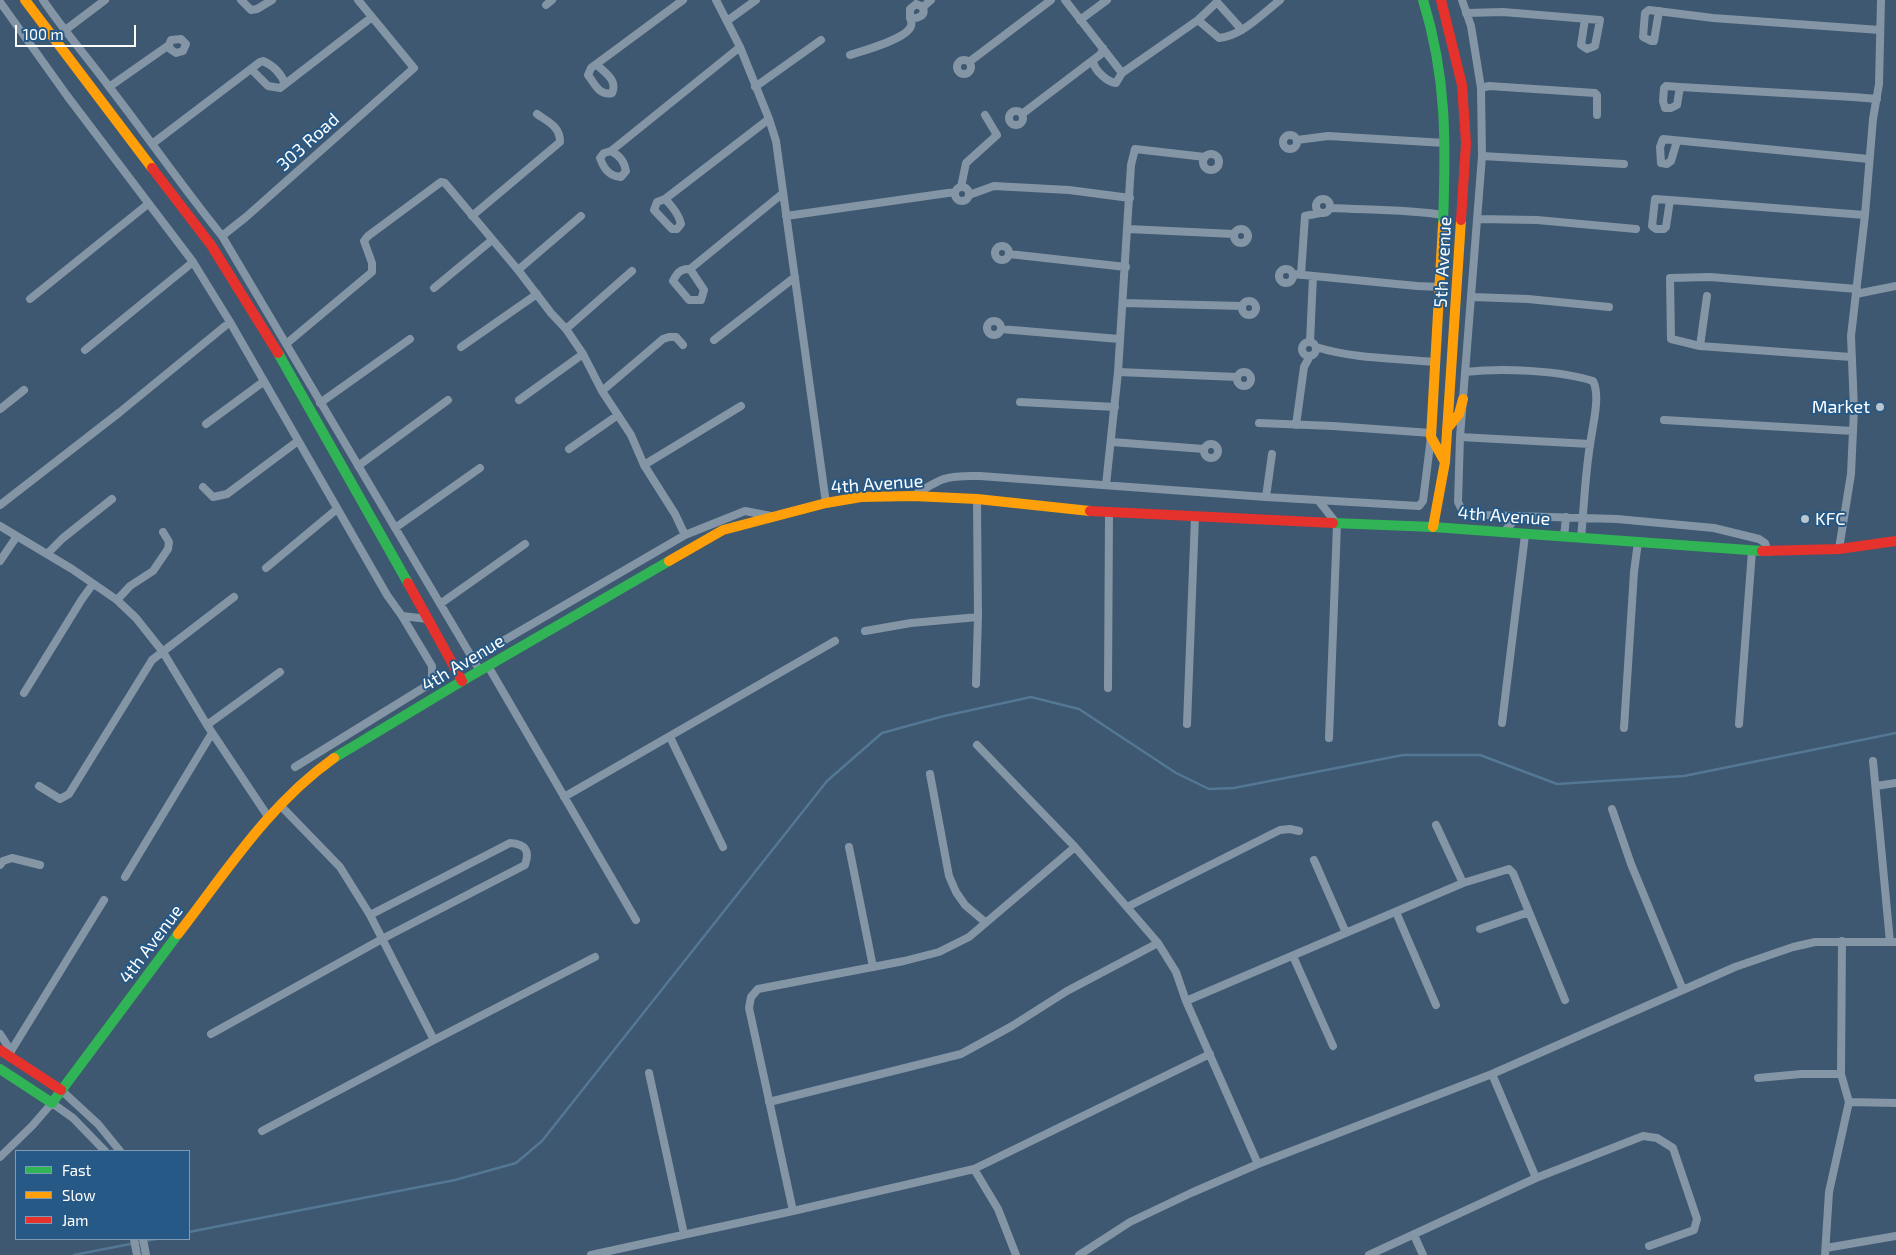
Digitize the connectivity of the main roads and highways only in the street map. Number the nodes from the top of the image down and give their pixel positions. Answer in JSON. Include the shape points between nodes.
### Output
{"nodes":[{"id":1,"x":25,"y":0,"type":"edge"},
{"id":2,"x":1422,"y":0,"type":"edge"},
{"id":3,"x":1441,"y":0,"type":"edge"},
{"id":4,"x":1463,"y":399,"type":"road end"},
{"id":5,"x":1446,"y":430,"type":"junction"},
{"id":6,"x":1445,"y":462,"type":"junction"},
{"id":7,"x":1433,"y":527,"type":"junction"},
{"id":8,"x":1896,"y":541,"type":"edge"},
{"id":9,"x":462,"y":681,"type":"junction"},
{"id":10,"x":7,"y":1053,"type":"edge"},
{"id":11,"x":0,"y":1069,"type":"edge"},
{"id":12,"x":62,"y":1090,"type":"junction"}],
"edges":[{"from":1,"to":9,"type":"main road","via":[[211,246],[238,287],[345,469]]},
{"from":2,"to":6,"type":"main road","via":[[1436,46],[1445,122],[1441,287],[1431,435]]},
{"from":3,"to":5,"type":"main road","name":"5th Avenue","via":[[1460,71],[1466,143]]},
{"from":4,"to":5,"type":"main road","via":[[1459,414]]},
{"from":5,"to":6,"type":"main road","name":"5th Avenue"},
{"from":6,"to":7,"type":"main road","name":"5th Avenue"},
{"from":7,"to":8,"type":"main road","name":"4th Avenue","via":[[1752,552],[1839,548]]},
{"from":7,"to":9,"type":"main road","name":"4th Avenue","via":[[1109,513],[976,499],[861,497],[723,530]]},
{"from":9,"to":12,"type":"main road","name":"4th Avenue","via":[[358,743],[316,772],[280,805],[220,879]]},
{"from":10,"to":12,"type":"main road"},
{"from":11,"to":12,"type":"main road","name":"4th Avenue","via":[[52,1103]]}]}
